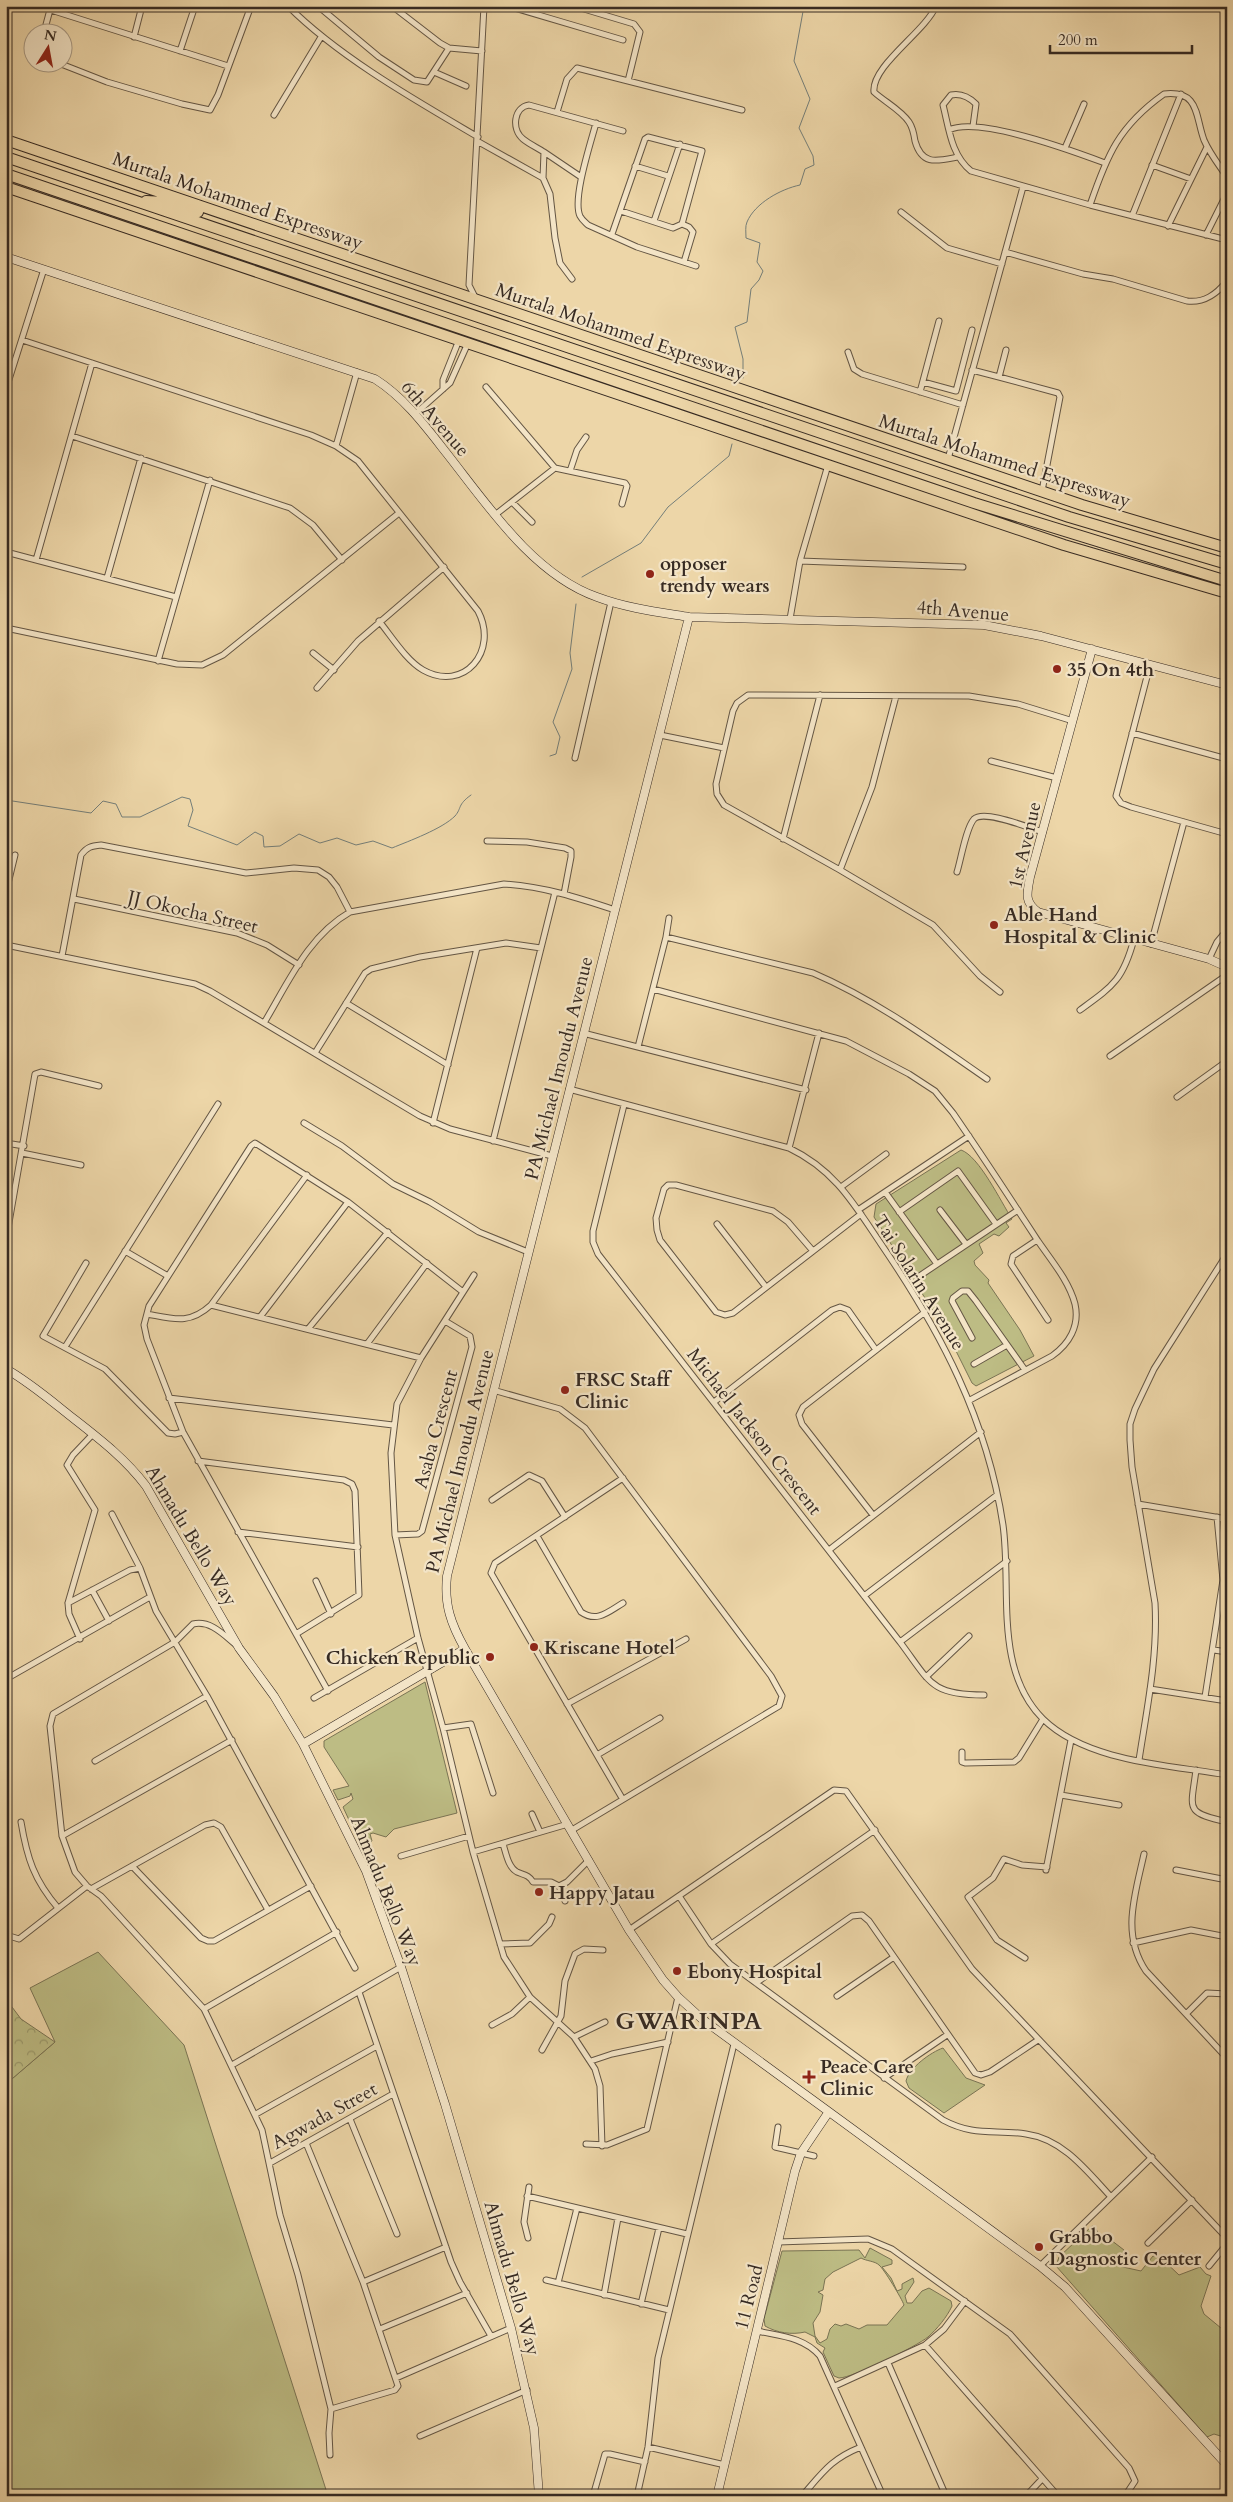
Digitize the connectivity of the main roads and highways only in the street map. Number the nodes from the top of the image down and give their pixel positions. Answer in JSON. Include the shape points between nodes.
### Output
{"nodes":[{"id":1,"x":6,"y":140,"type":"edge"},
{"id":2,"x":6,"y":157,"type":"edge"},
{"id":3,"x":6,"y":174,"type":"edge"},
{"id":4,"x":6,"y":187,"type":"edge"},
{"id":5,"x":131,"y":200,"type":"junction"},
{"id":6,"x":152,"y":224,"type":"junction"},
{"id":7,"x":252,"y":224,"type":"junction"},
{"id":8,"x":195,"y":251,"type":"junction"},
{"id":9,"x":907,"y":492,"type":"junction"},
{"id":10,"x":974,"y":503,"type":"junction"},
{"id":11,"x":1082,"y":505,"type":"junction"},
{"id":12,"x":1137,"y":538,"type":"junction"},
{"id":13,"x":1227,"y":548,"type":"edge"},
{"id":14,"x":1227,"y":564,"type":"edge"},
{"id":15,"x":1227,"y":581,"type":"edge"},
{"id":16,"x":1227,"y":593,"type":"edge"}],
"edges":[{"from":1,"to":7,"type":"highway","name":"Murtala Mohammed Expressway"},
{"from":2,"to":5,"type":"highway","name":"Murtala Mohammed Expressway"},
{"from":3,"to":6,"type":"highway"},
{"from":4,"to":8,"type":"highway"},
{"from":5,"to":7,"type":"highway","via":[[164,202]]},
{"from":5,"to":12,"type":"highway","name":"Murtala Mohammed Expressway"},
{"from":6,"to":8,"type":"highway"},
{"from":6,"to":10,"type":"highway"},
{"from":7,"to":11,"type":"highway","name":"Murtala Mohammed Expressway"},
{"from":8,"to":9,"type":"highway"},
{"from":9,"to":10,"type":"highway"},
{"from":9,"to":16,"type":"highway","via":[[1107,559]]},
{"from":10,"to":15,"type":"highway"},
{"from":11,"to":12,"type":"highway"},
{"from":11,"to":13,"type":"highway","name":"Murtala Mohammed Expressway"},
{"from":12,"to":14,"type":"highway","name":"Murtala Mohammed Expressway"}]}
